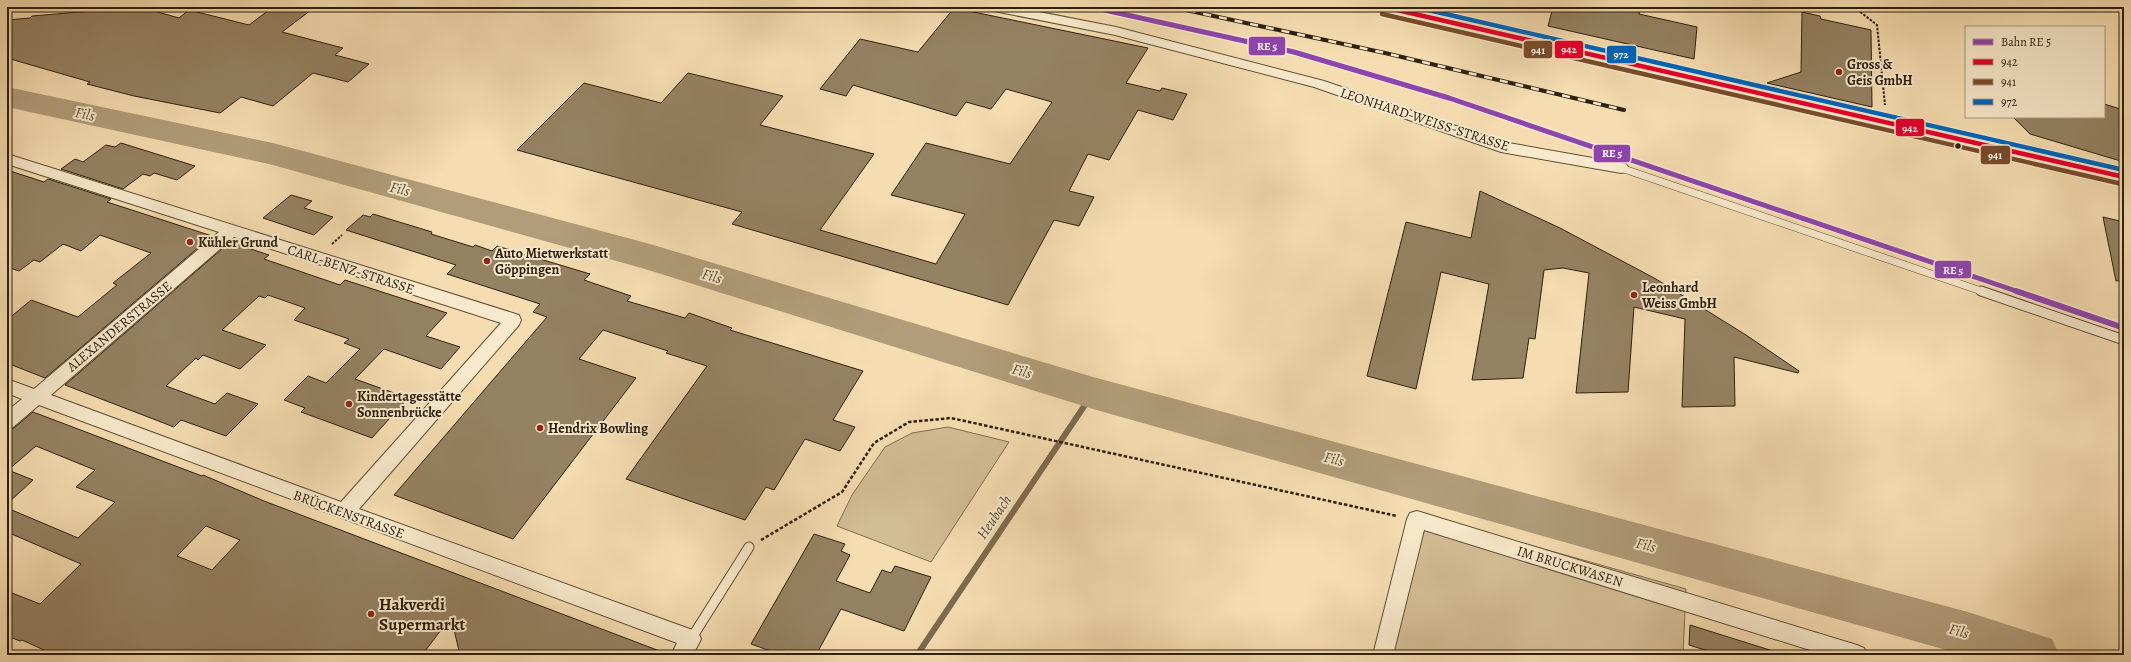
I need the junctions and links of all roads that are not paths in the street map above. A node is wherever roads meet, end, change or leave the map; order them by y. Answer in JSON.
{"nodes":[{"id":1,"x":994,"y":7,"type":"edge"},
{"id":2,"x":1384,"y":7,"type":"edge"},
{"id":3,"x":13,"y":161,"type":"edge"},
{"id":4,"x":1621,"y":168,"type":"joint"},
{"id":5,"x":2124,"y":177,"type":"edge"},
{"id":6,"x":232,"y":231,"type":"junction"},
{"id":7,"x":2124,"y":340,"type":"edge"},
{"id":8,"x":7,"y":386,"type":"edge"},
{"id":9,"x":37,"y":397,"type":"junction"},
{"id":10,"x":7,"y":422,"type":"edge"},
{"id":11,"x":344,"y":512,"type":"junction"},
{"id":12,"x":749,"y":547,"type":"road end"},
{"id":13,"x":686,"y":647,"type":"edge"},
{"id":14,"x":1847,"y":653,"type":"edge"},
{"id":15,"x":1383,"y":655,"type":"edge"}],
"edges":[{"from":1,"to":4,"type":"street","name":"LEONHARD-WEISS-STRASSE"},
{"from":2,"to":5,"type":"main road"},
{"from":3,"to":6,"type":"street","name":"CARL-BENZ-STRASSE"},
{"from":4,"to":7,"type":"lane","name":"LEONHARD-WEISS-STRASSE"},
{"from":6,"to":9,"type":"street","name":"ALEXANDERSTRASSE"},
{"from":6,"to":11,"type":"street","name":"CARL-BENZ-STRASSE"},
{"from":8,"to":9,"type":"street","name":"BRÜCKENSTRASSE"},
{"from":9,"to":10,"type":"street","name":"ALEXANDERSTRASSE"},
{"from":9,"to":11,"type":"street","name":"BRÜCKENSTRASSE"},
{"from":11,"to":13,"type":"street","name":"BRÜCKENSTRASSE"},
{"from":12,"to":13,"type":"lane"},
{"from":14,"to":15,"type":"street","name":"IM BRUCKWASEN"}]}
